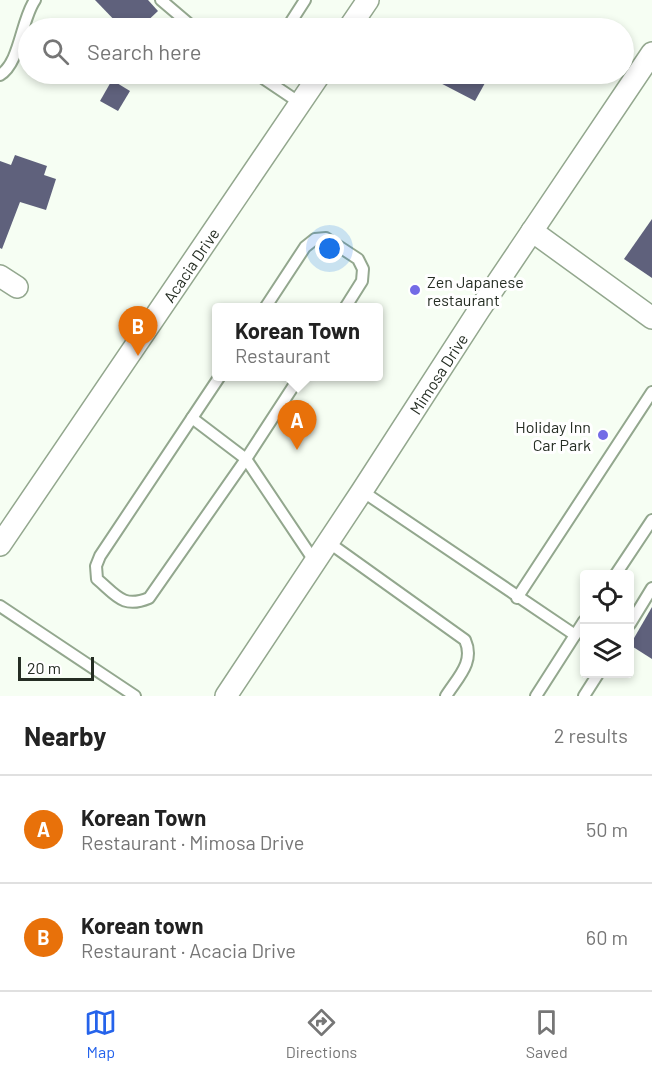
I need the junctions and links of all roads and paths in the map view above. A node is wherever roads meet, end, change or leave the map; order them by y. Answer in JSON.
{"nodes":[{"id":1,"x":35,"y":0,"type":"edge"},
{"id":2,"x":161,"y":0,"type":"edge"},
{"id":3,"x":305,"y":0,"type":"edge"},
{"id":4,"x":368,"y":0,"type":"edge"},
{"id":5,"x":26,"y":18,"type":"edge"},
{"id":6,"x":182,"y":18,"type":"edge"},
{"id":7,"x":293,"y":18,"type":"edge"},
{"id":8,"x":356,"y":18,"type":"edge"},
{"id":9,"x":18,"y":43,"type":"edge"},
{"id":10,"x":652,"y":53,"type":"edge"},
{"id":11,"x":0,"y":75,"type":"edge"},
{"id":12,"x":634,"y":80,"type":"edge"},
{"id":13,"x":272,"y":84,"type":"edge"},
{"id":14,"x":313,"y":84,"type":"edge"},
{"id":15,"x":631,"y":84,"type":"edge"},
{"id":16,"x":300,"y":103,"type":"junction"},
{"id":17,"x":532,"y":231,"type":"junction"},
{"id":18,"x":268,"y":303,"type":"edge"},
{"id":19,"x":348,"y":303,"type":"edge"},
{"id":20,"x":652,"y":318,"type":"edge"},
{"id":21,"x":217,"y":381,"type":"edge"},
{"id":22,"x":297,"y":381,"type":"edge"},
{"id":23,"x":652,"y":392,"type":"edge"},
{"id":24,"x":647,"y":409,"type":"edge"},
{"id":25,"x":192,"y":418,"type":"junction"},
{"id":26,"x":246,"y":459,"type":"junction"},
{"id":27,"x":362,"y":491,"type":"junction"},
{"id":28,"x":652,"y":520,"type":"edge"},
{"id":29,"x":328,"y":542,"type":"junction"},
{"id":30,"x":0,"y":545,"type":"edge"},
{"id":31,"x":315,"y":562,"type":"junction"},
{"id":32,"x":619,"y":570,"type":"edge"},
{"id":33,"x":652,"y":588,"type":"edge"},
{"id":34,"x":517,"y":597,"type":"junction"},
{"id":35,"x":0,"y":606,"type":"edge"},
{"id":36,"x":634,"y":617,"type":"edge"},
{"id":37,"x":583,"y":624,"type":"edge"},
{"id":38,"x":575,"y":635,"type":"junction"},
{"id":39,"x":595,"y":678,"type":"edge"},
{"id":40,"x":135,"y":696,"type":"edge"},
{"id":41,"x":226,"y":696,"type":"edge"},
{"id":42,"x":446,"y":696,"type":"edge"},
{"id":43,"x":536,"y":696,"type":"edge"},
{"id":44,"x":584,"y":696,"type":"edge"}],
"edges":[{"from":1,"to":5,"type":"lane"},
{"from":2,"to":6,"type":"lane"},
{"from":3,"to":7,"type":"lane"},
{"from":4,"to":8,"type":"street"},
{"from":9,"to":11,"type":"lane"},
{"from":10,"to":12,"type":"street","name":"Mimosa Drive"},
{"from":13,"to":16,"type":"lane"},
{"from":14,"to":16,"type":"street","name":"Acacia Drive"},
{"from":15,"to":17,"type":"street","name":"Mimosa Drive"},
{"from":16,"to":30,"type":"street","name":"Acacia Drive"},
{"from":17,"to":20,"type":"street"},
{"from":17,"to":27,"type":"street","name":"Mimosa Drive"},
{"from":18,"to":19,"type":"lane"},
{"from":21,"to":25,"type":"lane"},
{"from":22,"to":26,"type":"lane"},
{"from":23,"to":24,"type":"lane"},
{"from":24,"to":34,"type":"lane"},
{"from":25,"to":26,"type":"lane"},
{"from":25,"to":26,"type":"lane"},
{"from":26,"to":31,"type":"lane"},
{"from":27,"to":29,"type":"street","name":"Mimosa Drive"},
{"from":27,"to":34,"type":"lane"},
{"from":28,"to":32,"type":"lane"},
{"from":29,"to":31,"type":"street","name":"Mimosa Drive"},
{"from":29,"to":42,"type":"lane"},
{"from":31,"to":41,"type":"street","name":"Mimosa Drive"},
{"from":33,"to":36,"type":"lane"},
{"from":34,"to":38,"type":"lane"},
{"from":35,"to":40,"type":"lane"},
{"from":37,"to":38,"type":"lane"},
{"from":38,"to":43,"type":"lane"},
{"from":39,"to":44,"type":"lane"}]}
